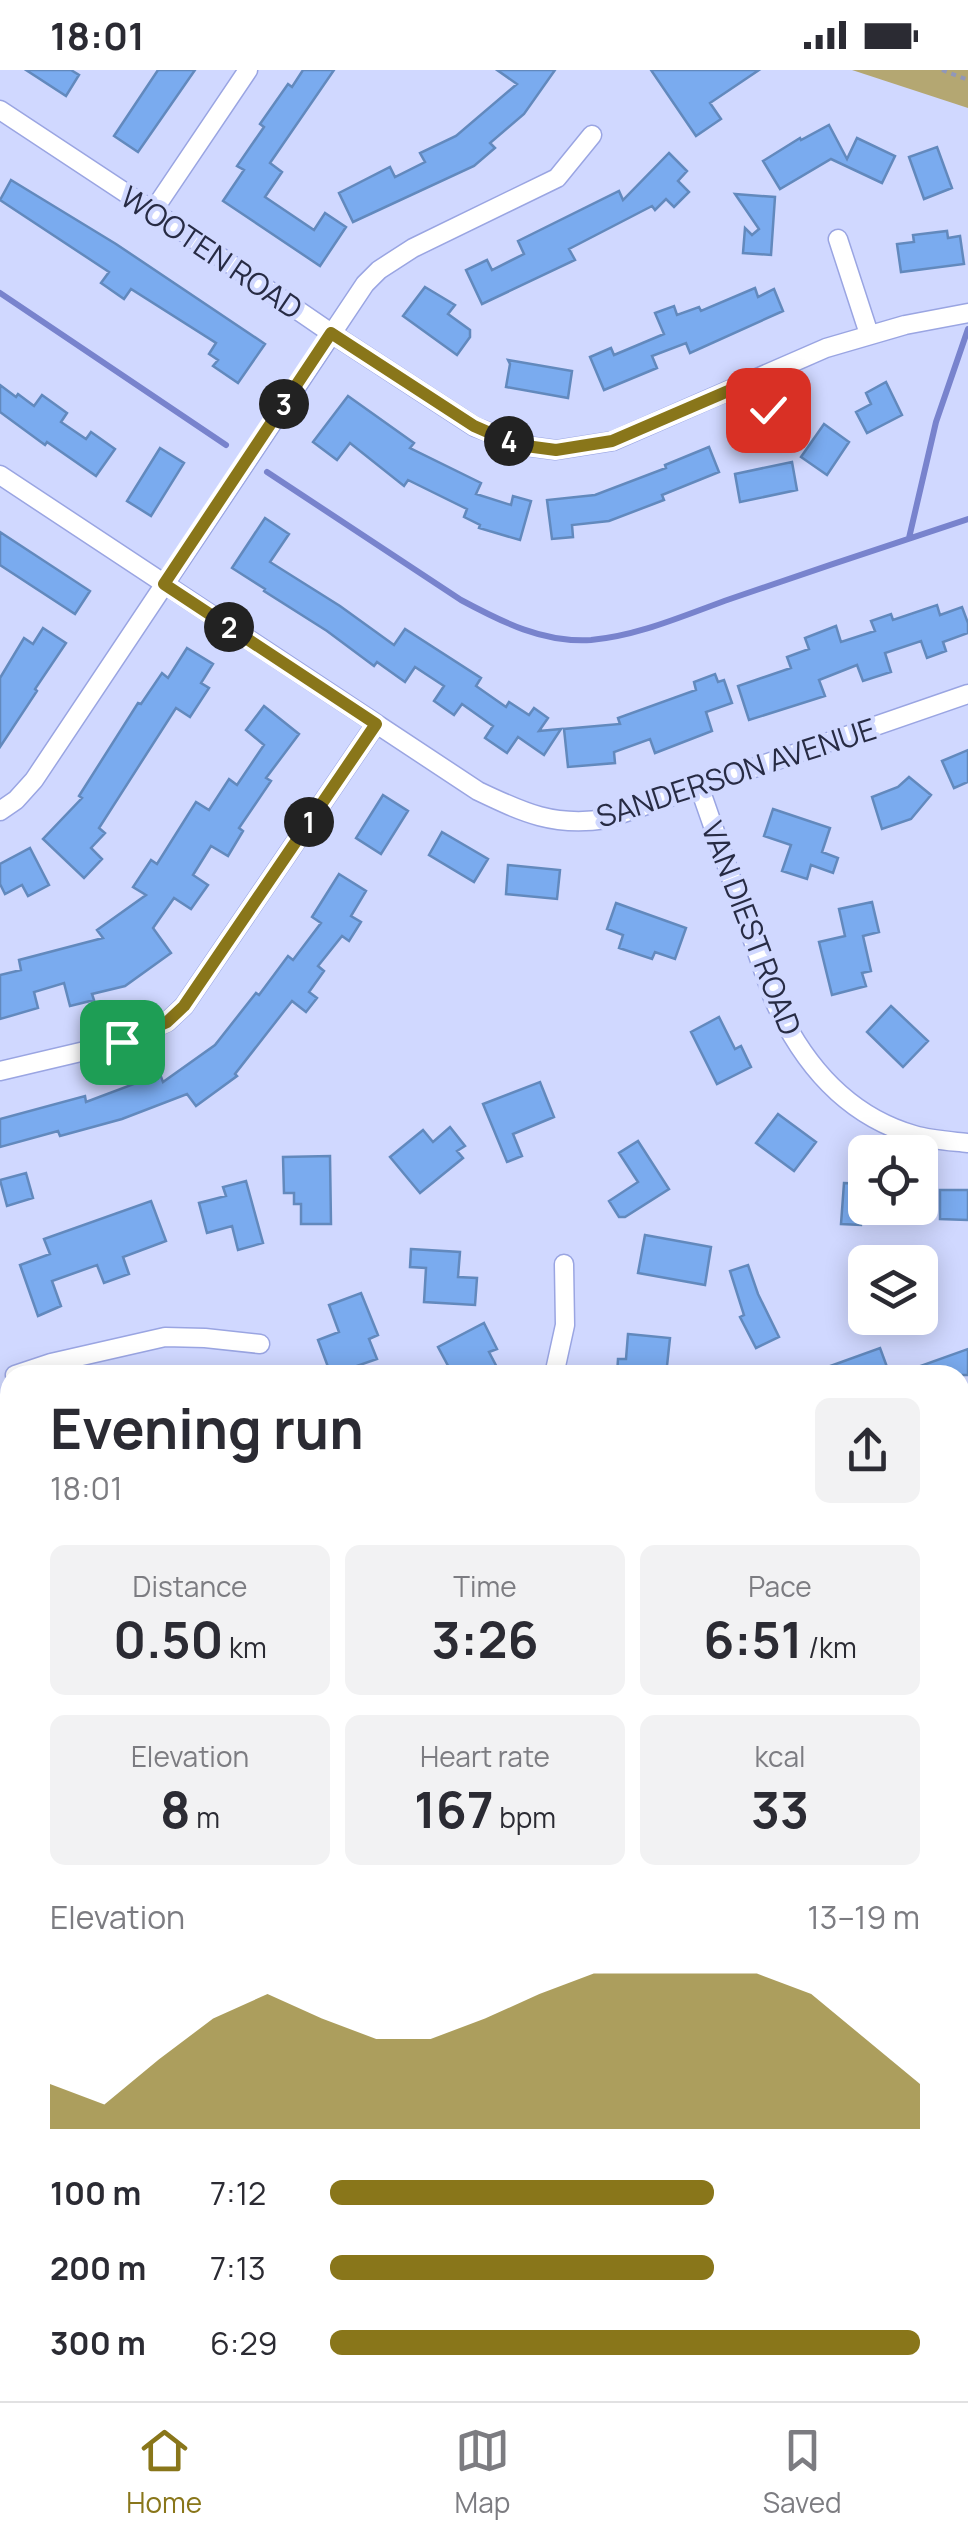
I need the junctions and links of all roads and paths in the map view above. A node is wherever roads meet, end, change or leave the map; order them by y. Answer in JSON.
{"nodes":[{"id":1,"x":248,"y":70,"type":"edge"},
{"id":2,"x":942,"y":70,"type":"edge"},
{"id":3,"x":968,"y":80,"type":"edge"},
{"id":4,"x":0,"y":110,"type":"edge"},
{"id":5,"x":592,"y":135,"type":"dead end"},
{"id":6,"x":153,"y":211,"type":"junction"},
{"id":7,"x":838,"y":239,"type":"dead end"},
{"id":8,"x":968,"y":313,"type":"edge"},
{"id":9,"x":331,"y":333,"type":"junction"},
{"id":10,"x":870,"y":334,"type":"junction"},
{"id":11,"x":756,"y":379,"type":"junction"},
{"id":12,"x":768,"y":410,"type":"dead end"},
{"id":13,"x":0,"y":475,"type":"edge"},
{"id":14,"x":164,"y":584,"type":"junction"},
{"id":15,"x":968,"y":694,"type":"edge"},
{"id":16,"x":376,"y":724,"type":"junction"},
{"id":17,"x":699,"y":786,"type":"junction"},
{"id":18,"x":0,"y":812,"type":"edge"},
{"id":19,"x":0,"y":1072,"type":"edge"},
{"id":20,"x":968,"y":1143,"type":"edge"},
{"id":21,"x":564,"y":1264,"type":"dead end"},
{"id":22,"x":260,"y":1344,"type":"dead end"},
{"id":23,"x":45,"y":1365,"type":"edge"},
{"id":24,"x":556,"y":1365,"type":"edge"}],
"edges":[{"from":1,"to":6,"type":"street"},
{"from":2,"to":3,"type":"path"},
{"from":4,"to":6,"type":"street","name":"WOOTEN ROAD"},
{"from":5,"to":9,"type":"street"},
{"from":6,"to":9,"type":"street","name":"WOOTEN ROAD"},
{"from":7,"to":10,"type":"street"},
{"from":8,"to":10,"type":"street","name":"WOOTEN ROAD"},
{"from":9,"to":11,"type":"street","name":"WOOTEN ROAD"},
{"from":9,"to":14,"type":"street"},
{"from":10,"to":11,"type":"street","name":"WOOTEN ROAD"},
{"from":11,"to":12,"type":"street"},
{"from":13,"to":14,"type":"street","name":"SANDERSON AVENUE"},
{"from":14,"to":16,"type":"street","name":"SANDERSON AVENUE"},
{"from":14,"to":18,"type":"street"},
{"from":15,"to":17,"type":"street","name":"SANDERSON AVENUE"},
{"from":16,"to":17,"type":"street","name":"SANDERSON AVENUE"},
{"from":16,"to":19,"type":"street"},
{"from":17,"to":20,"type":"street","name":"VAN DIEST ROAD"},
{"from":21,"to":24,"type":"street"},
{"from":22,"to":23,"type":"street"}]}
